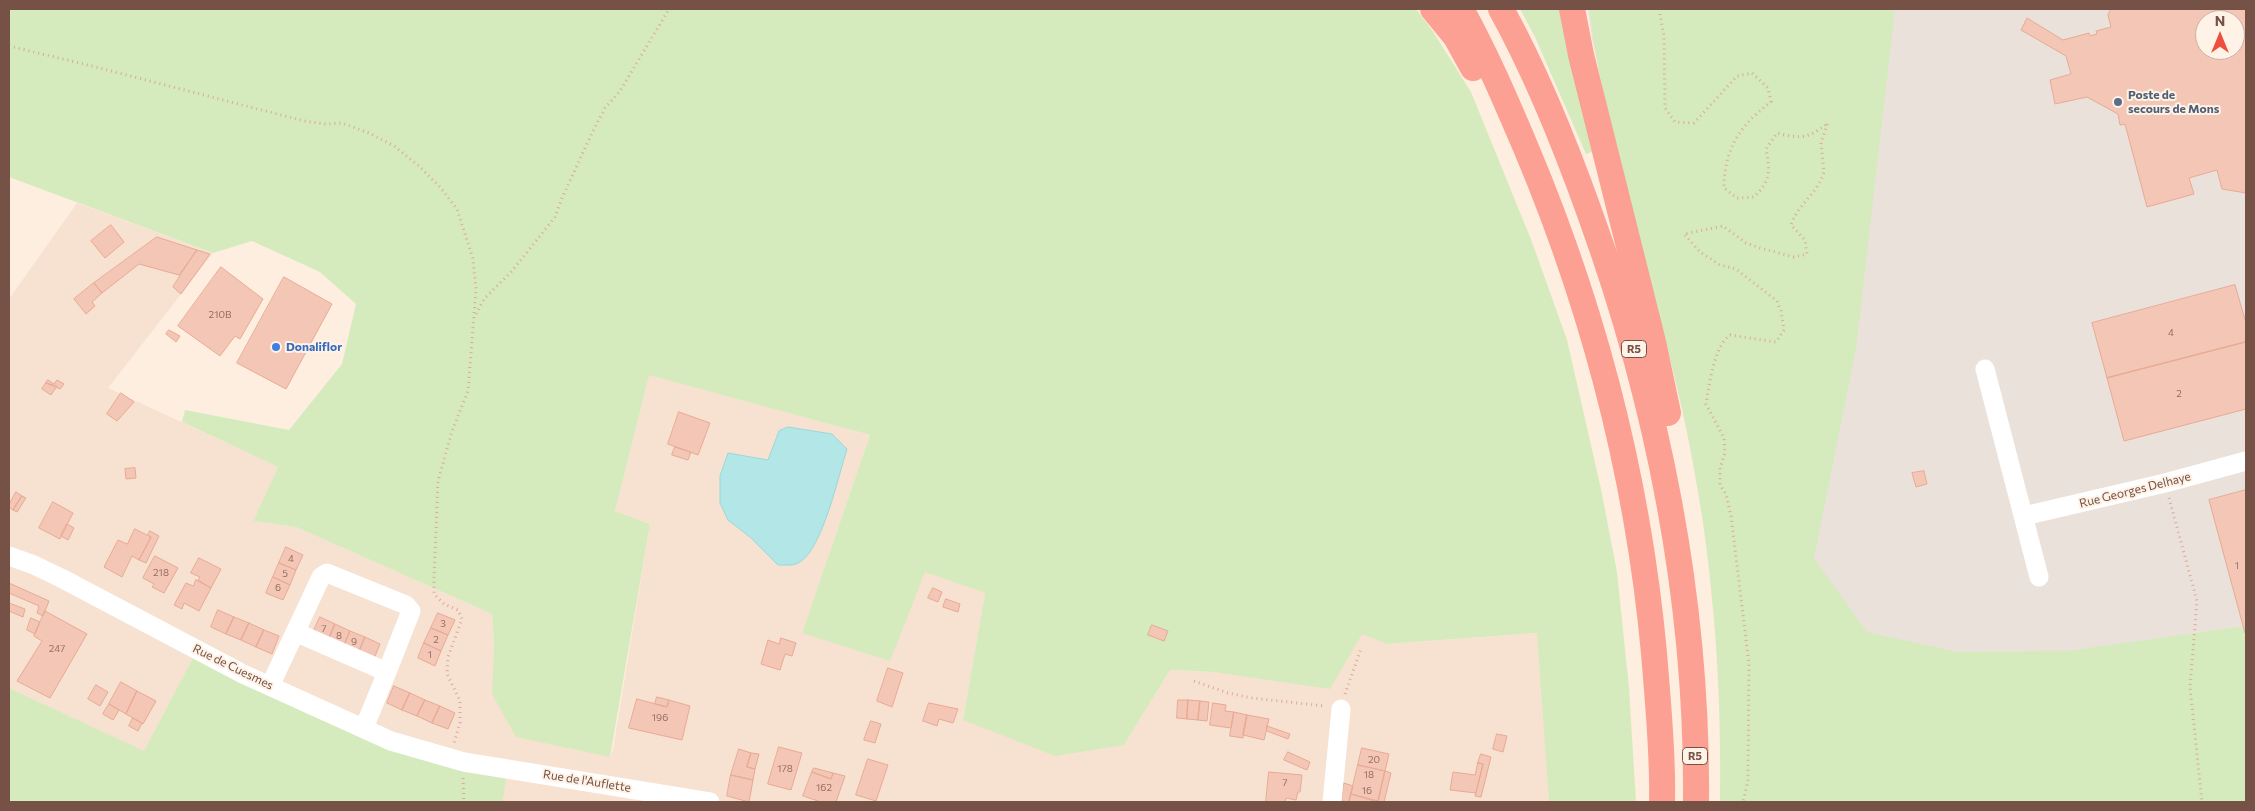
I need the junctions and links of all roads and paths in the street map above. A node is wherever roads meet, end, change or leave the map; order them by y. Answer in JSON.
{"nodes":[{"id":1,"x":669,"y":9,"type":"edge"},
{"id":2,"x":1433,"y":9,"type":"edge"},
{"id":3,"x":1461,"y":9,"type":"edge"},
{"id":4,"x":1501,"y":9,"type":"edge"},
{"id":5,"x":1572,"y":9,"type":"edge"},
{"id":6,"x":1581,"y":9,"type":"edge"},
{"id":7,"x":1659,"y":9,"type":"edge"},
{"id":8,"x":9,"y":46,"type":"edge"},
{"id":9,"x":1511,"y":112,"type":"junction"},
{"id":10,"x":1596,"y":118,"type":"junction"},
{"id":11,"x":474,"y":317,"type":"junction"},
{"id":12,"x":1985,"y":369,"type":"dead end"},
{"id":13,"x":2246,"y":461,"type":"edge"},
{"id":14,"x":2165,"y":483,"type":"junction"},
{"id":15,"x":2024,"y":516,"type":"junction"},
{"id":16,"x":9,"y":556,"type":"edge"},
{"id":17,"x":2039,"y":577,"type":"dead end"},
{"id":18,"x":295,"y":632,"type":"junction"},
{"id":19,"x":1361,"y":649,"type":"dead end"},
{"id":20,"x":387,"y":672,"type":"junction"},
{"id":21,"x":1194,"y":681,"type":"dead end"},
{"id":22,"x":270,"y":686,"type":"junction"},
{"id":23,"x":1341,"y":709,"type":"junction"},
{"id":24,"x":1693,"y":710,"type":"junction"},
{"id":25,"x":364,"y":728,"type":"junction"},
{"id":26,"x":456,"y":760,"type":"junction"},
{"id":27,"x":464,"y":802,"type":"edge"},
{"id":28,"x":710,"y":802,"type":"edge"},
{"id":29,"x":1332,"y":802,"type":"edge"},
{"id":30,"x":1662,"y":802,"type":"edge"},
{"id":31,"x":1696,"y":802,"type":"edge"},
{"id":32,"x":1743,"y":802,"type":"edge"},
{"id":33,"x":2202,"y":802,"type":"edge"}],
"edges":[{"from":1,"to":11,"type":"path"},
{"from":2,"to":9,"type":"highway"},
{"from":3,"to":9,"type":"highway"},
{"from":4,"to":24,"type":"highway","number":"R5"},
{"from":5,"to":10,"type":"highway"},
{"from":6,"to":10,"type":"highway"},
{"from":7,"to":32,"type":"path"},
{"from":8,"to":11,"type":"path"},
{"from":9,"to":30,"type":"highway"},
{"from":10,"to":24,"type":"highway"},
{"from":11,"to":26,"type":"path"},
{"from":12,"to":15,"type":"street"},
{"from":13,"to":14,"type":"street","name":"Rue Georges Delhaye"},
{"from":14,"to":15,"type":"street","name":"Rue Georges Delhaye"},
{"from":14,"to":33,"type":"path"},
{"from":15,"to":17,"type":"street"},
{"from":16,"to":22,"type":"street","name":"Rue de Cuesmes"},
{"from":18,"to":20,"type":"street"},
{"from":18,"to":20,"type":"street"},
{"from":18,"to":22,"type":"street"},
{"from":19,"to":23,"type":"path"},
{"from":20,"to":25,"type":"street"},
{"from":21,"to":23,"type":"path"},
{"from":22,"to":25,"type":"street","name":"Rue de Cuesmes"},
{"from":23,"to":29,"type":"street"},
{"from":24,"to":31,"type":"highway","number":"R5"},
{"from":25,"to":26,"type":"street","name":"Rue de Cuesmes"},
{"from":26,"to":27,"type":"path"},
{"from":26,"to":28,"type":"street","name":"Rue de l'Auflette"}]}
